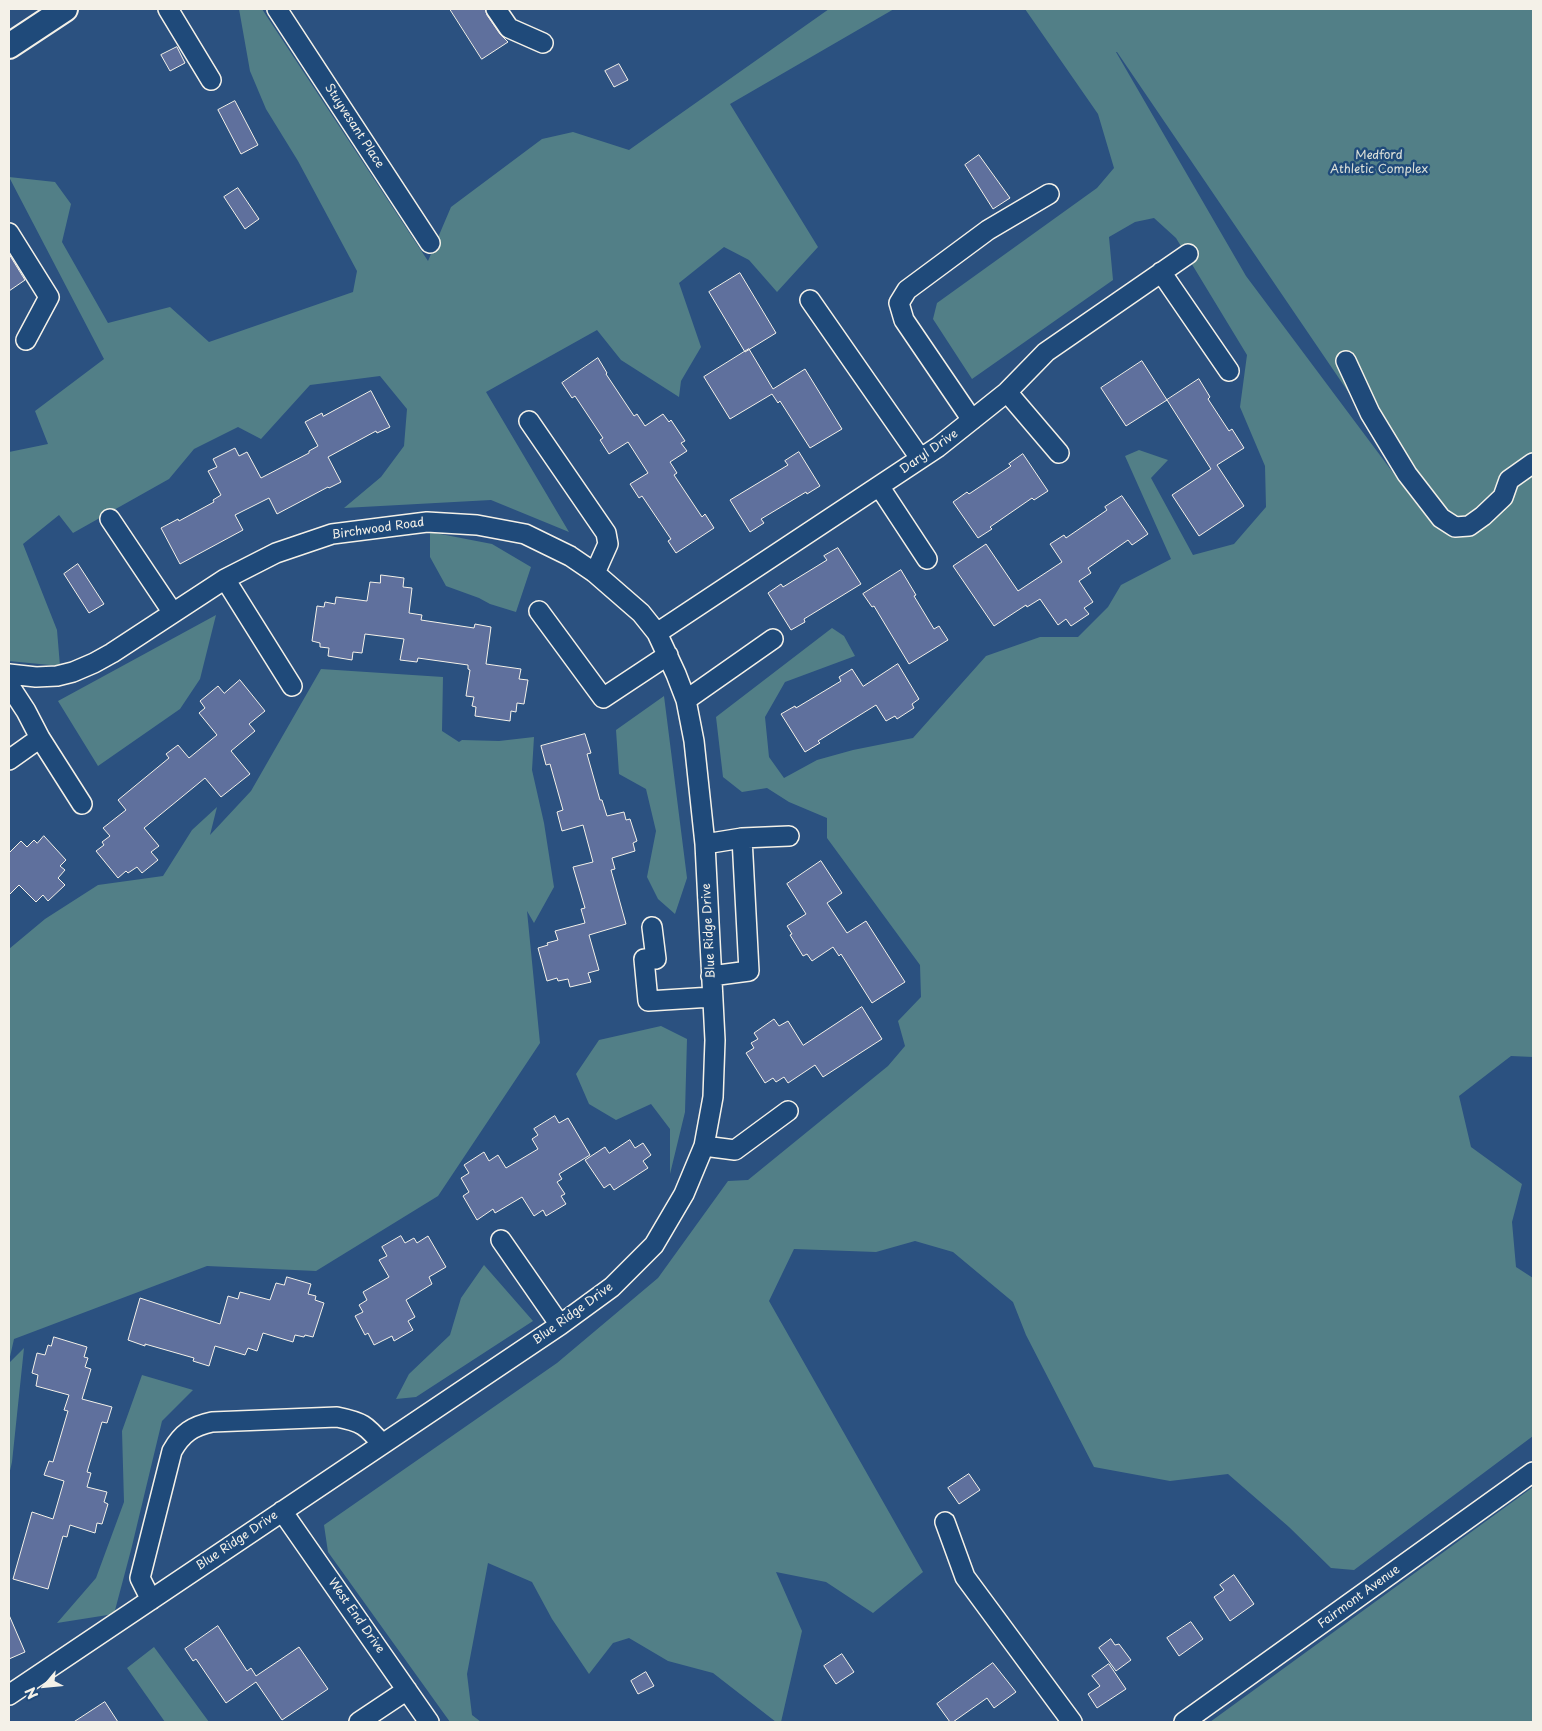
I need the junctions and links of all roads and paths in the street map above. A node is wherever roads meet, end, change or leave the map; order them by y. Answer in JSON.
{"nodes":[{"id":1,"x":65,"y":9,"type":"edge"},
{"id":2,"x":168,"y":9,"type":"edge"},
{"id":3,"x":277,"y":9,"type":"edge"},
{"id":4,"x":496,"y":9,"type":"edge"},
{"id":5,"x":544,"y":43,"type":"dead end"},
{"id":6,"x":9,"y":46,"type":"edge"},
{"id":7,"x":211,"y":80,"type":"dead end"},
{"id":8,"x":1049,"y":194,"type":"dead end"},
{"id":9,"x":9,"y":233,"type":"edge"},
{"id":10,"x":430,"y":243,"type":"dead end"},
{"id":11,"x":1188,"y":254,"type":"dead end"},
{"id":12,"x":1161,"y":272,"type":"junction"},
{"id":13,"x":810,"y":300,"type":"dead end"},
{"id":14,"x":26,"y":340,"type":"dead end"},
{"id":15,"x":1346,"y":362,"type":"dead end"},
{"id":16,"x":1229,"y":371,"type":"dead end"},
{"id":17,"x":1007,"y":392,"type":"junction"},
{"id":18,"x":972,"y":420,"type":"junction"},
{"id":19,"x":529,"y":421,"type":"dead end"},
{"id":20,"x":1059,"y":453,"type":"dead end"},
{"id":21,"x":920,"y":458,"type":"junction"},
{"id":22,"x":1533,"y":463,"type":"edge"},
{"id":23,"x":879,"y":486,"type":"junction"},
{"id":24,"x":110,"y":520,"type":"dead end"},
{"id":25,"x":927,"y":559,"type":"dead end"},
{"id":26,"x":595,"y":573,"type":"junction"},
{"id":27,"x":225,"y":579,"type":"junction"},
{"id":28,"x":539,"y":610,"type":"dead end"},
{"id":29,"x":173,"y":613,"type":"junction"},
{"id":30,"x":657,"y":633,"type":"junction"},
{"id":31,"x":773,"y":640,"type":"dead end"},
{"id":32,"x":668,"y":655,"type":"junction"},
{"id":33,"x":9,"y":674,"type":"edge"},
{"id":34,"x":9,"y":685,"type":"edge"},
{"id":35,"x":292,"y":686,"type":"dead end"},
{"id":36,"x":686,"y":700,"type":"junction"},
{"id":37,"x":40,"y":738,"type":"junction"},
{"id":38,"x":9,"y":760,"type":"edge"},
{"id":39,"x":82,"y":804,"type":"dead end"},
{"id":40,"x":789,"y":836,"type":"dead end"},
{"id":41,"x":742,"y":838,"type":"junction"},
{"id":42,"x":705,"y":844,"type":"junction"},
{"id":43,"x":652,"y":927,"type":"dead end"},
{"id":44,"x":711,"y":976,"type":"junction"},
{"id":45,"x":712,"y":997,"type":"junction"},
{"id":46,"x":788,"y":1111,"type":"dead end"},
{"id":47,"x":704,"y":1146,"type":"junction"},
{"id":48,"x":501,"y":1240,"type":"dead end"},
{"id":49,"x":560,"y":1325,"type":"junction"},
{"id":50,"x":382,"y":1444,"type":"junction"},
{"id":51,"x":1533,"y":1472,"type":"edge"},
{"id":52,"x":282,"y":1511,"type":"junction"},
{"id":53,"x":945,"y":1522,"type":"dead end"},
{"id":54,"x":151,"y":1600,"type":"junction"},
{"id":55,"x":407,"y":1690,"type":"junction"},
{"id":56,"x":9,"y":1695,"type":"edge"},
{"id":57,"x":359,"y":1722,"type":"edge"},
{"id":58,"x":429,"y":1722,"type":"edge"},
{"id":59,"x":1072,"y":1722,"type":"edge"},
{"id":60,"x":1184,"y":1722,"type":"edge"}],
"edges":[{"from":1,"to":6,"type":"main road"},
{"from":2,"to":7,"type":"street"},
{"from":3,"to":10,"type":"street","name":"Stuyvesant Place"},
{"from":4,"to":5,"type":"street"},
{"from":8,"to":18,"type":"street"},
{"from":9,"to":14,"type":"street"},
{"from":11,"to":12,"type":"street","name":"Daryl Drive"},
{"from":12,"to":16,"type":"street"},
{"from":12,"to":17,"type":"street","name":"Daryl Drive"},
{"from":13,"to":21,"type":"street"},
{"from":15,"to":22,"type":"street"},
{"from":17,"to":18,"type":"street","name":"Daryl Drive"},
{"from":17,"to":20,"type":"street"},
{"from":18,"to":21,"type":"street","name":"Daryl Drive"},
{"from":19,"to":26,"type":"street"},
{"from":21,"to":23,"type":"street","name":"Daryl Drive"},
{"from":23,"to":25,"type":"street"},
{"from":23,"to":30,"type":"street","name":"Daryl Drive"},
{"from":24,"to":29,"type":"street"},
{"from":26,"to":27,"type":"street","name":"Birchwood Road"},
{"from":26,"to":30,"type":"street","name":"Birchwood Road"},
{"from":27,"to":29,"type":"street","name":"Birchwood Road"},
{"from":27,"to":35,"type":"street"},
{"from":28,"to":32,"type":"street"},
{"from":29,"to":33,"type":"street","name":"Birchwood Road"},
{"from":30,"to":32,"type":"street","name":"Blue Ridge Drive"},
{"from":31,"to":36,"type":"street"},
{"from":32,"to":36,"type":"street","name":"Blue Ridge Drive"},
{"from":34,"to":37,"type":"street"},
{"from":36,"to":42,"type":"street","name":"Blue Ridge Drive"},
{"from":37,"to":38,"type":"street"},
{"from":37,"to":39,"type":"street"},
{"from":40,"to":41,"type":"street"},
{"from":41,"to":42,"type":"street"},
{"from":41,"to":44,"type":"street"},
{"from":42,"to":44,"type":"street","name":"Blue Ridge Drive"},
{"from":43,"to":45,"type":"street"},
{"from":44,"to":45,"type":"street","name":"Blue Ridge Drive"},
{"from":45,"to":47,"type":"street","name":"Blue Ridge Drive"},
{"from":46,"to":47,"type":"street"},
{"from":47,"to":49,"type":"street","name":"Blue Ridge Drive"},
{"from":48,"to":49,"type":"street"},
{"from":49,"to":50,"type":"street","name":"Blue Ridge Drive"},
{"from":50,"to":52,"type":"street","name":"Blue Ridge Drive"},
{"from":50,"to":54,"type":"street"},
{"from":51,"to":60,"type":"street","name":"Fairmont Avenue"},
{"from":52,"to":54,"type":"street","name":"Blue Ridge Drive"},
{"from":52,"to":55,"type":"street","name":"West End Drive"},
{"from":53,"to":59,"type":"street"},
{"from":54,"to":56,"type":"street","name":"Blue Ridge Drive"},
{"from":55,"to":57,"type":"street"},
{"from":55,"to":58,"type":"street","name":"West End Drive"}]}
